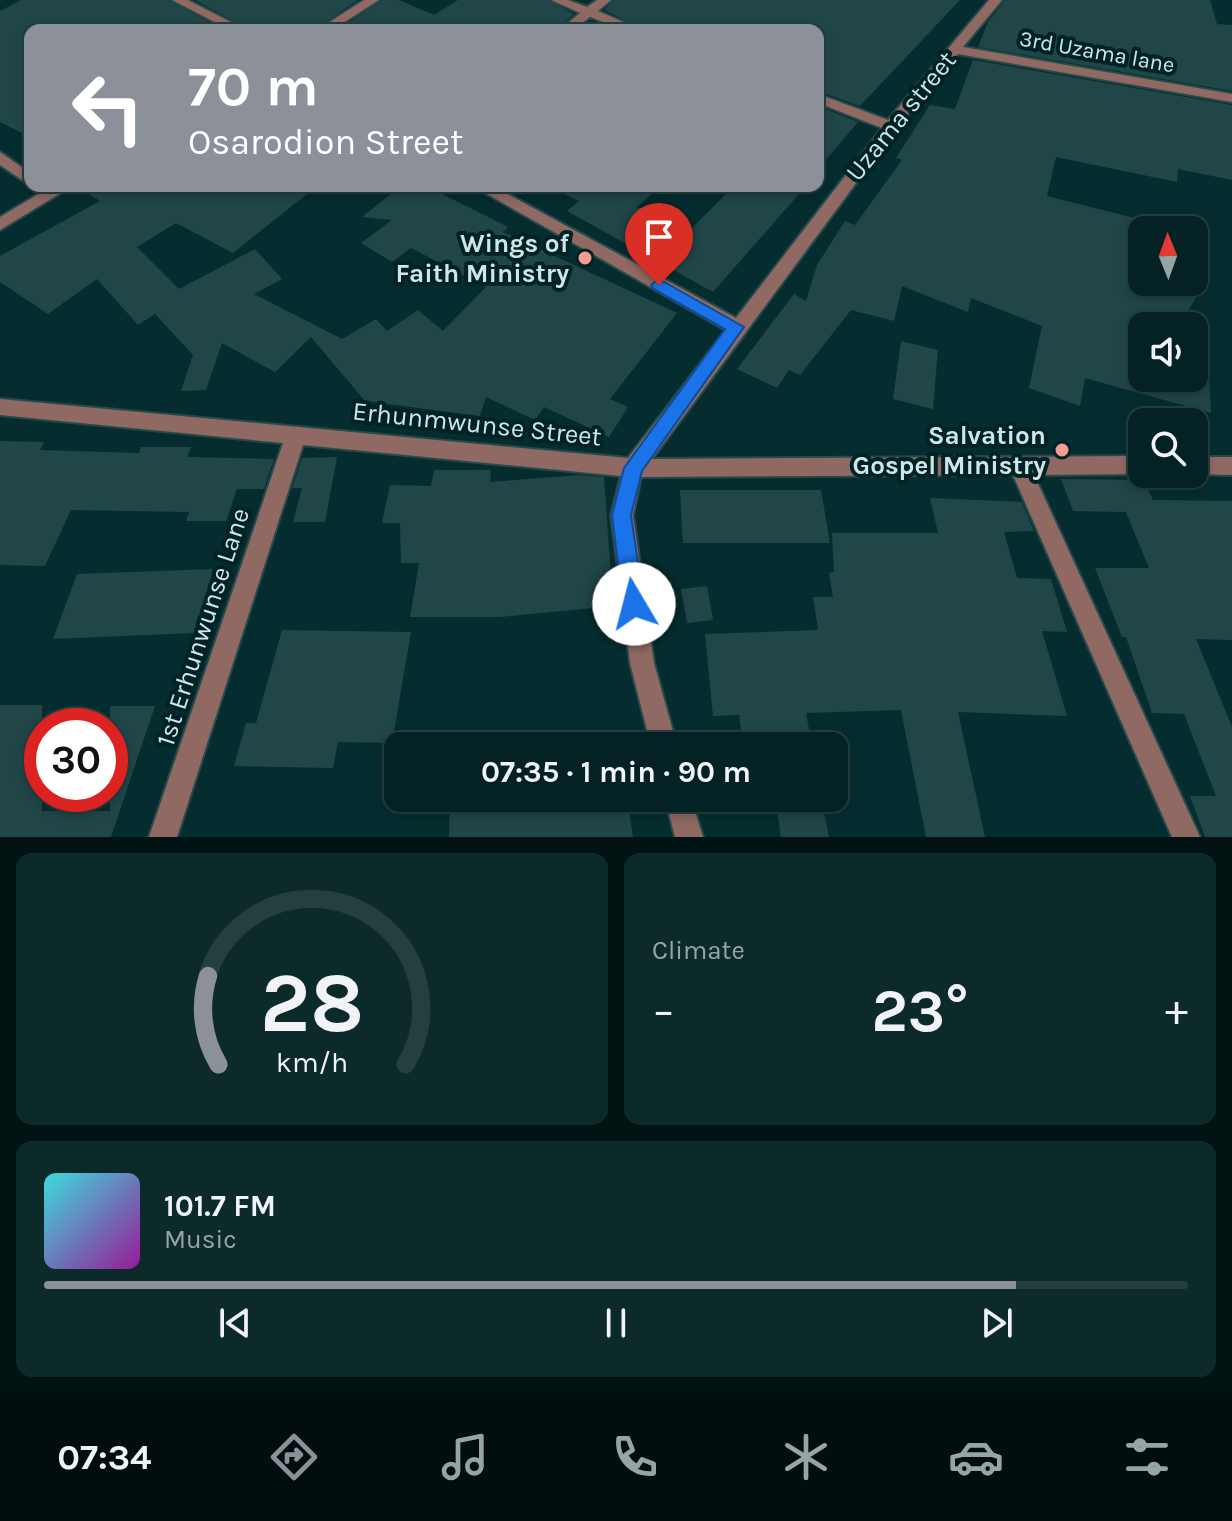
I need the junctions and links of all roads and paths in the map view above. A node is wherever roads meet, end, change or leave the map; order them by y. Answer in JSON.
{"nodes":[{"id":1,"x":178,"y":0,"type":"edge"},
{"id":2,"x":373,"y":0,"type":"edge"},
{"id":3,"x":557,"y":0,"type":"edge"},
{"id":4,"x":605,"y":0,"type":"edge"},
{"id":5,"x":996,"y":0,"type":"edge"},
{"id":6,"x":590,"y":13,"type":"junction"},
{"id":7,"x":228,"y":24,"type":"edge"},
{"id":8,"x":333,"y":24,"type":"edge"},
{"id":9,"x":574,"y":24,"type":"edge"},
{"id":10,"x":620,"y":24,"type":"edge"},
{"id":11,"x":955,"y":50,"type":"junction"},
{"id":12,"x":1232,"y":98,"type":"edge"},
{"id":13,"x":824,"y":100,"type":"edge"},
{"id":14,"x":891,"y":126,"type":"junction"},
{"id":15,"x":0,"y":157,"type":"edge"},
{"id":16,"x":24,"y":176,"type":"edge"},
{"id":17,"x":41,"y":192,"type":"edge"},
{"id":18,"x":492,"y":192,"type":"edge"},
{"id":19,"x":0,"y":224,"type":"edge"},
{"id":20,"x":736,"y":327,"type":"junction"},
{"id":21,"x":0,"y":407,"type":"edge"},
{"id":22,"x":296,"y":434,"type":"junction"},
{"id":23,"x":1019,"y":464,"type":"junction"},
{"id":24,"x":1128,"y":465,"type":"edge"},
{"id":25,"x":1208,"y":466,"type":"edge"},
{"id":26,"x":1232,"y":466,"type":"edge"},
{"id":27,"x":633,"y":468,"type":"junction"},
{"id":28,"x":660,"y":732,"type":"edge"},
{"id":29,"x":682,"y":812,"type":"edge"},
{"id":30,"x":163,"y":837,"type":"edge"},
{"id":31,"x":689,"y":837,"type":"edge"},
{"id":32,"x":1186,"y":837,"type":"edge"}],
"edges":[{"from":1,"to":7,"type":"street"},
{"from":2,"to":8,"type":"street"},
{"from":3,"to":6,"type":"street"},
{"from":4,"to":6,"type":"street"},
{"from":5,"to":11,"type":"street","name":"Uzama street"},
{"from":6,"to":9,"type":"street"},
{"from":6,"to":10,"type":"street"},
{"from":11,"to":12,"type":"street","name":"3rd Uzama lane"},
{"from":11,"to":14,"type":"street","name":"Uzama street"},
{"from":13,"to":14,"type":"street"},
{"from":14,"to":20,"type":"street","name":"Uzama street"},
{"from":15,"to":16,"type":"street"},
{"from":17,"to":19,"type":"street"},
{"from":18,"to":20,"type":"street"},
{"from":20,"to":27,"type":"street","name":"Uzama street"},
{"from":21,"to":22,"type":"street","name":"Erhunmwunse Street"},
{"from":22,"to":27,"type":"street","name":"Erhunmwunse Street"},
{"from":22,"to":30,"type":"street","name":"1st Erhunwunse Lane"},
{"from":23,"to":24,"type":"street","name":"Erhunmwunse Street"},
{"from":23,"to":27,"type":"street","name":"Erhunmwunse Street"},
{"from":23,"to":32,"type":"street"},
{"from":25,"to":26,"type":"street"},
{"from":27,"to":28,"type":"street","name":"Uzama street"},
{"from":29,"to":31,"type":"street"}]}
